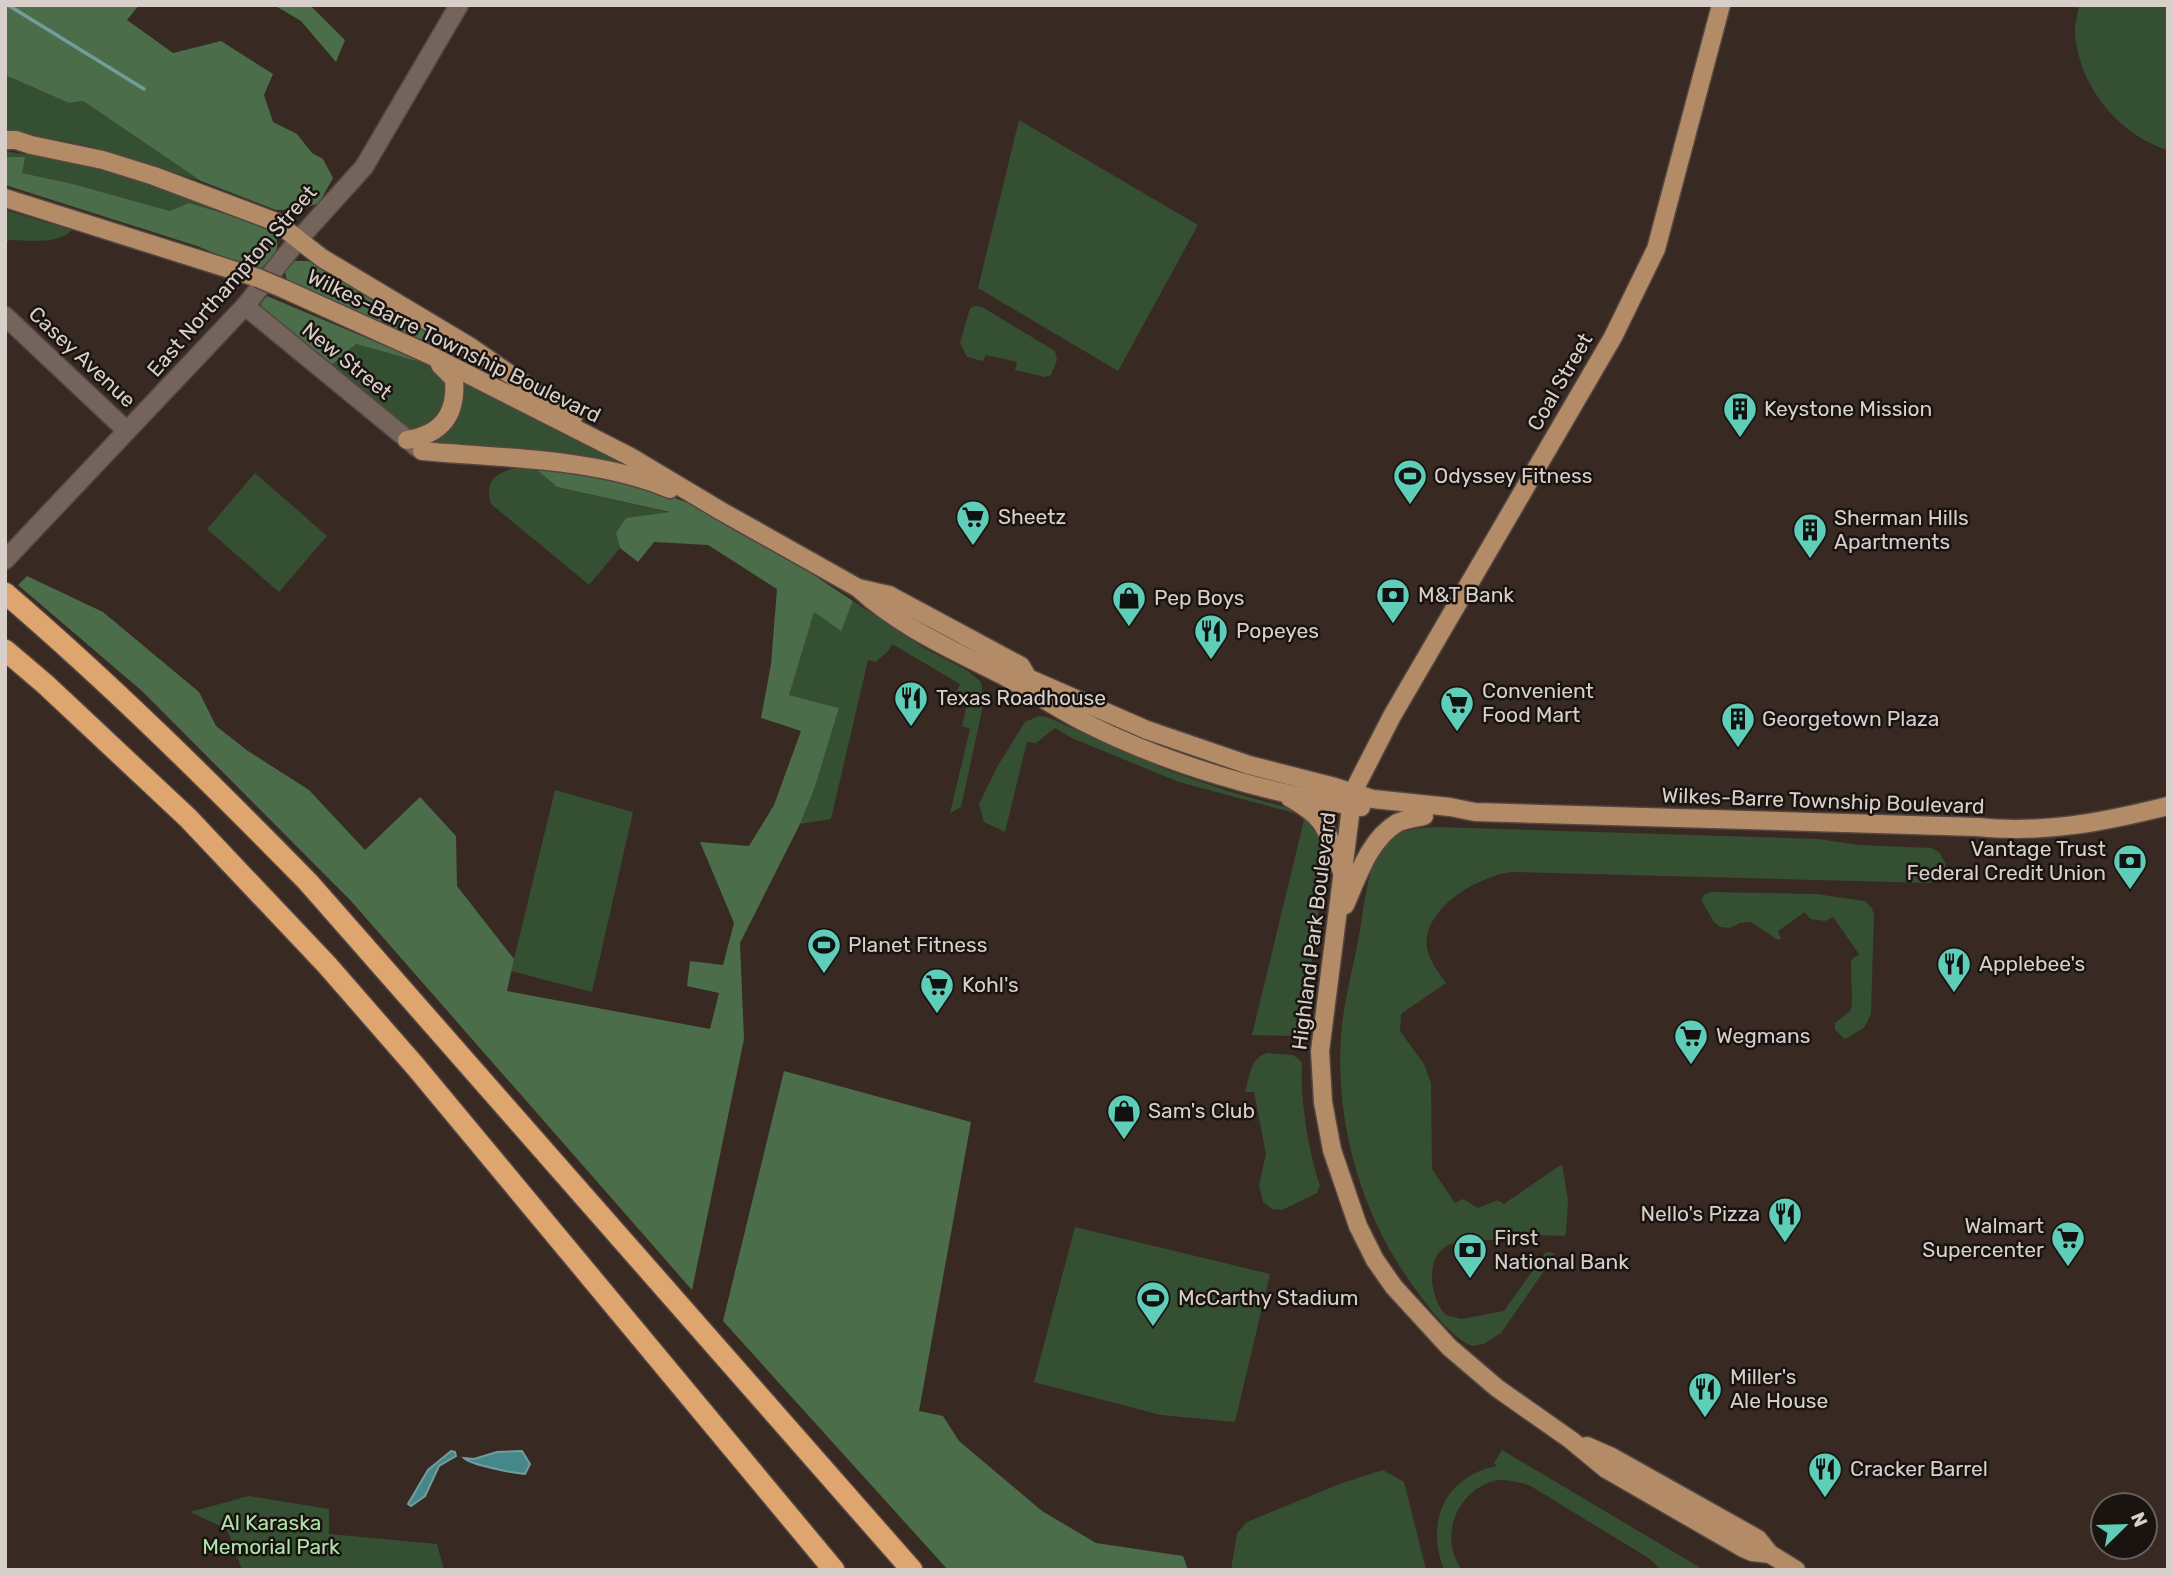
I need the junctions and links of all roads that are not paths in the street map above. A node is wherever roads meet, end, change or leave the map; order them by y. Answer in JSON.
{"nodes":[{"id":1,"x":459,"y":5,"type":"edge"},
{"id":2,"x":1721,"y":5,"type":"edge"},
{"id":3,"x":5,"y":140,"type":"edge"},
{"id":4,"x":30,"y":145,"type":"junction"},
{"id":5,"x":5,"y":146,"type":"edge"},
{"id":6,"x":5,"y":198,"type":"edge"},
{"id":7,"x":299,"y":239,"type":"junction"},
{"id":8,"x":245,"y":306,"type":"junction"},
{"id":9,"x":5,"y":316,"type":"edge"},
{"id":10,"x":430,"y":355,"type":"junction"},
{"id":11,"x":127,"y":431,"type":"junction"},
{"id":12,"x":415,"y":445,"type":"junction"},
{"id":13,"x":629,"y":456,"type":"junction"},
{"id":14,"x":721,"y":511,"type":"junction"},
{"id":15,"x":5,"y":560,"type":"edge"},
{"id":16,"x":859,"y":588,"type":"junction"},
{"id":17,"x":6,"y":594,"type":"edge"},
{"id":18,"x":5,"y":650,"type":"edge"},
{"id":19,"x":1275,"y":790,"type":"junction"},
{"id":20,"x":1353,"y":799,"type":"junction"},
{"id":21,"x":2168,"y":806,"type":"edge"},
{"id":22,"x":1475,"y":812,"type":"junction"},
{"id":23,"x":1424,"y":816,"type":"junction"},
{"id":24,"x":1343,"y":874,"type":"junction"},
{"id":25,"x":1336,"y":924,"type":"junction"},
{"id":26,"x":834,"y":1570,"type":"edge"},
{"id":27,"x":912,"y":1570,"type":"edge"},
{"id":28,"x":1796,"y":1570,"type":"edge"}],
"edges":[{"from":1,"to":7,"type":"main road","name":"East Northampton Street"},
{"from":2,"to":20,"type":"main road","name":"Coal Street"},
{"from":3,"to":4,"type":"main road"},
{"from":4,"to":5,"type":"main road"},
{"from":4,"to":7,"type":"main road"},
{"from":6,"to":10,"type":"main road","name":"Wilkes-Barre Township Boulevard","bridge":true},
{"from":7,"to":8,"type":"main road","name":"East Northampton Street"},
{"from":7,"to":13,"type":"main road"},
{"from":8,"to":11,"type":"main road","name":"East Northampton Street"},
{"from":8,"to":12,"type":"main road","name":"New Street"},
{"from":9,"to":11,"type":"main road","name":"Casey Avenue"},
{"from":10,"to":12,"type":"main road"},
{"from":10,"to":13,"type":"main road","name":"Wilkes-Barre Township Boulevard"},
{"from":11,"to":15,"type":"main road","name":"East Northampton Street"},
{"from":12,"to":14,"type":"main road"},
{"from":13,"to":14,"type":"main road","name":"Wilkes-Barre Township Boulevard"},
{"from":14,"to":16,"type":"main road","name":"Wilkes-Barre Township Boulevard"},
{"from":16,"to":19,"type":"main road","name":"Wilkes-Barre Township Boulevard"},
{"from":16,"to":20,"type":"main road","name":"Wilkes-Barre Township Boulevard"},
{"from":17,"to":27,"type":"highway"},
{"from":18,"to":26,"type":"highway"},
{"from":19,"to":20,"type":"main road","name":"Wilkes-Barre Township Boulevard"},
{"from":19,"to":24,"type":"main road"},
{"from":20,"to":22,"type":"main road","name":"Wilkes-Barre Township Boulevard"},
{"from":20,"to":23,"type":"main road","name":"Wilkes-Barre Township Boulevard"},
{"from":20,"to":24,"type":"main road","name":"Highland Park Boulevard"},
{"from":21,"to":22,"type":"main road","name":"Wilkes-Barre Township Boulevard"},
{"from":22,"to":23,"type":"main road","name":"Wilkes-Barre Township Boulevard"},
{"from":23,"to":25,"type":"main road"},
{"from":24,"to":25,"type":"main road","name":"Highland Park Boulevard"},
{"from":25,"to":28,"type":"main road","name":"Highland Park Boulevard"}]}
